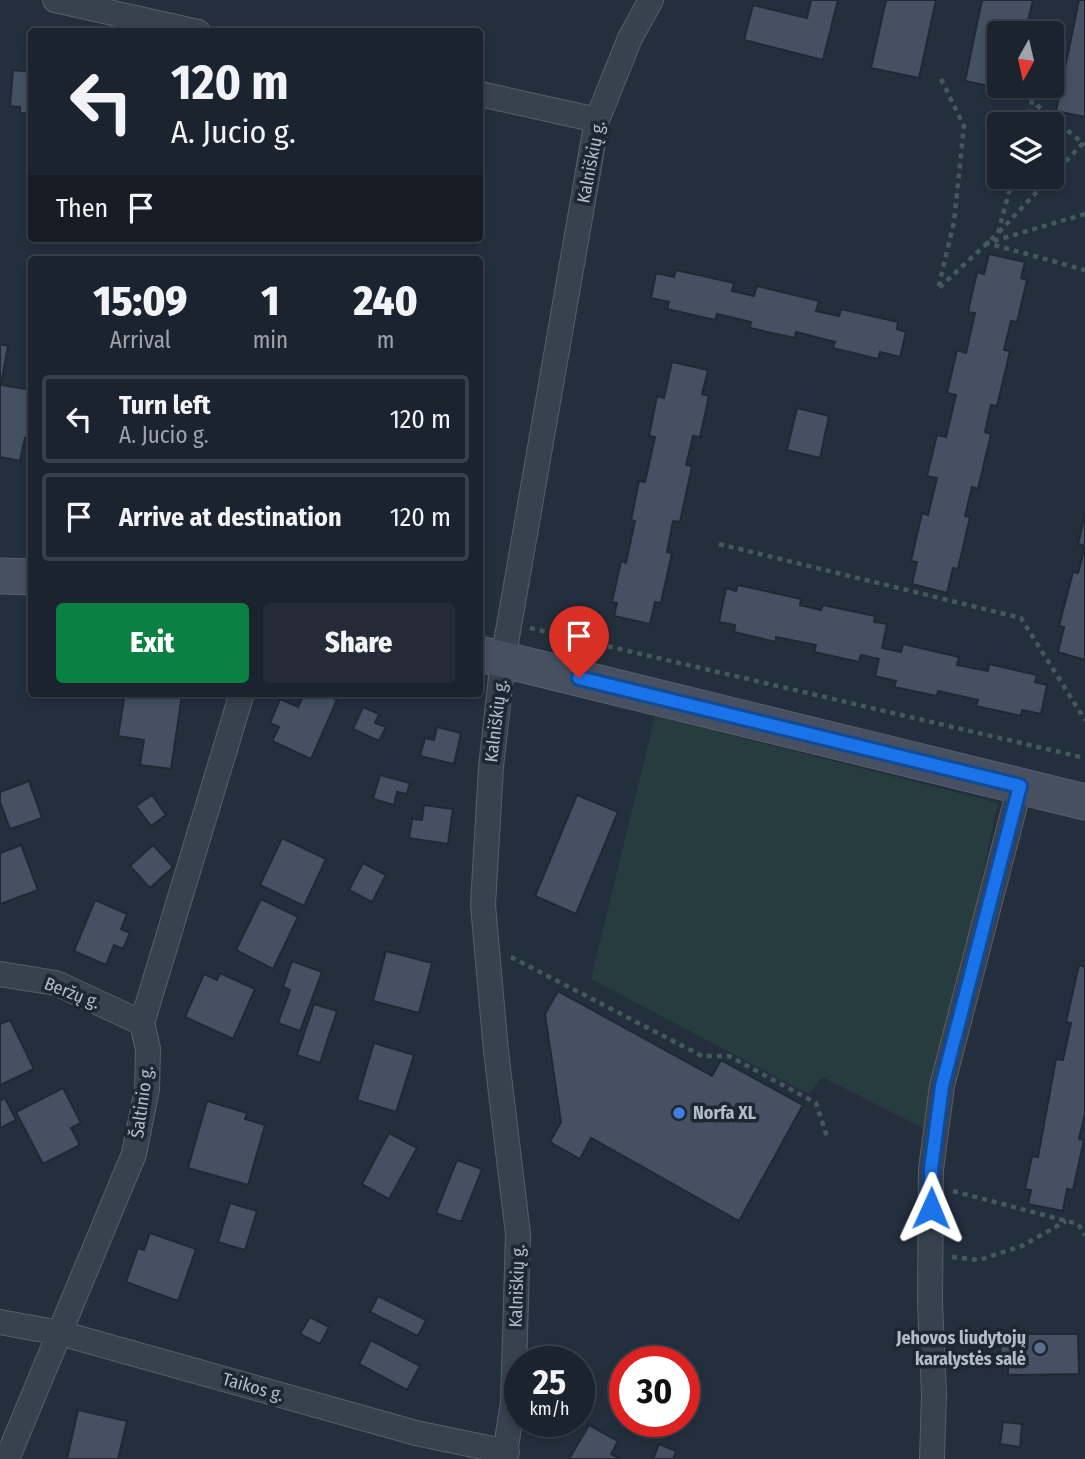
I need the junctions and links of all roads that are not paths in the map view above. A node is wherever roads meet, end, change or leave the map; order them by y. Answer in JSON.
{"nodes":[{"id":1,"x":55,"y":0,"type":"edge"},
{"id":2,"x":651,"y":0,"type":"edge"},
{"id":3,"x":180,"y":28,"type":"edge"},
{"id":4,"x":483,"y":95,"type":"edge"},
{"id":5,"x":597,"y":120,"type":"junction"},
{"id":6,"x":0,"y":576,"type":"edge"},
{"id":7,"x":28,"y":577,"type":"edge"},
{"id":8,"x":491,"y":657,"type":"edge"},
{"id":9,"x":241,"y":697,"type":"edge"},
{"id":10,"x":1020,"y":786,"type":"junction"},
{"id":11,"x":1085,"y":802,"type":"edge"},
{"id":12,"x":0,"y":974,"type":"edge"},
{"id":13,"x":142,"y":1023,"type":"junction"},
{"id":14,"x":0,"y":1322,"type":"edge"},
{"id":15,"x":60,"y":1333,"type":"junction"},
{"id":16,"x":508,"y":1457,"type":"edge"},
{"id":17,"x":7,"y":1459,"type":"edge"},
{"id":18,"x":932,"y":1459,"type":"edge"}],
"edges":[{"from":1,"to":3,"type":"street"},
{"from":2,"to":5,"type":"street","name":"Kalniškių g."},
{"from":4,"to":5,"type":"street"},
{"from":5,"to":8,"type":"street","name":"Kalniškių g."},
{"from":6,"to":7,"type":"street"},
{"from":8,"to":10,"type":"street"},
{"from":8,"to":16,"type":"street","name":"Kalniškių g."},
{"from":9,"to":13,"type":"street","name":"Šaltinio g."},
{"from":10,"to":11,"type":"street"},
{"from":10,"to":18,"type":"street"},
{"from":12,"to":13,"type":"street","name":"Beržų g."},
{"from":13,"to":15,"type":"street","name":"Šaltinio g."},
{"from":14,"to":15,"type":"street","name":"Taikos g."},
{"from":15,"to":16,"type":"street","name":"Taikos g."},
{"from":15,"to":17,"type":"street","name":"Šaltinio g."}]}
